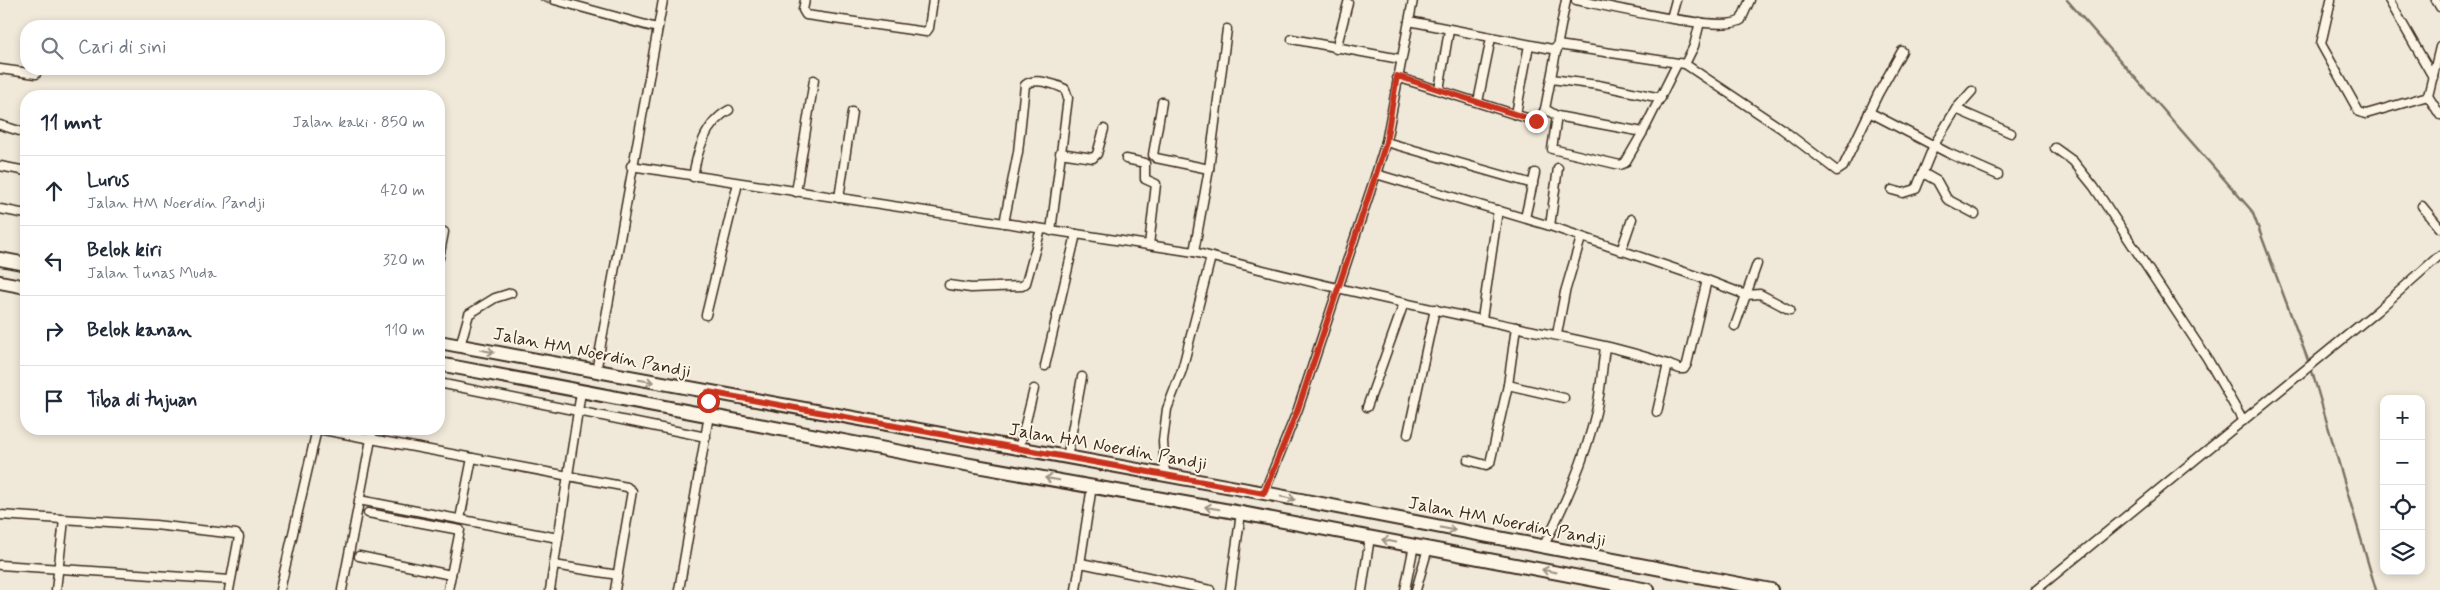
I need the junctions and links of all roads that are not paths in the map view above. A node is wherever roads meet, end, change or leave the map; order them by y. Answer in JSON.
{"nodes":[{"id":1,"x":555,"y":0,"type":"edge"},
{"id":2,"x":663,"y":0,"type":"edge"},
{"id":3,"x":805,"y":0,"type":"edge"},
{"id":4,"x":933,"y":0,"type":"edge"},
{"id":5,"x":1413,"y":0,"type":"edge"},
{"id":6,"x":1566,"y":0,"type":"edge"},
{"id":7,"x":1576,"y":0,"type":"edge"},
{"id":8,"x":1676,"y":0,"type":"edge"},
{"id":9,"x":1750,"y":0,"type":"edge"},
{"id":10,"x":2330,"y":0,"type":"edge"},
{"id":11,"x":2389,"y":0,"type":"edge"},
{"id":12,"x":2436,"y":0,"type":"edge"},
{"id":13,"x":1348,"y":3,"type":"dead end"},
{"id":14,"x":2440,"y":7,"type":"edge"},
{"id":15,"x":1671,"y":18,"type":"junction"},
{"id":16,"x":1409,"y":21,"type":"junction"},
{"id":17,"x":1700,"y":22,"type":"junction"},
{"id":18,"x":657,"y":28,"type":"junction"},
{"id":19,"x":1227,"y":29,"type":"dead end"},
{"id":20,"x":1449,"y":30,"type":"junction"},
{"id":21,"x":1491,"y":38,"type":"junction"},
{"id":22,"x":1292,"y":39,"type":"dead end"},
{"id":23,"x":1529,"y":45,"type":"junction"},
{"id":24,"x":2440,"y":47,"type":"edge"},
{"id":25,"x":1557,"y":48,"type":"junction"},
{"id":26,"x":1336,"y":49,"type":"junction"},
{"id":27,"x":1902,"y":50,"type":"dead end"},
{"id":28,"x":1400,"y":59,"type":"junction"},
{"id":29,"x":1681,"y":64,"type":"junction"},
{"id":30,"x":0,"y":69,"type":"edge"},
{"id":31,"x":20,"y":72,"type":"edge"},
{"id":32,"x":1397,"y":76,"type":"junction"},
{"id":33,"x":2433,"y":77,"type":"junction"},
{"id":34,"x":1551,"y":79,"type":"junction"},
{"id":35,"x":814,"y":80,"type":"dead end"},
{"id":36,"x":1439,"y":90,"type":"junction"},
{"id":37,"x":1972,"y":91,"type":"dead end"},
{"id":38,"x":2428,"y":96,"type":"junction"},
{"id":39,"x":1661,"y":98,"type":"junction"},
{"id":40,"x":1162,"y":102,"type":"dead end"},
{"id":41,"x":1478,"y":102,"type":"junction"},
{"id":42,"x":1545,"y":109,"type":"junction"},
{"id":43,"x":1956,"y":109,"type":"junction"},
{"id":44,"x":729,"y":110,"type":"dead end"},
{"id":45,"x":852,"y":112,"type":"dead end"},
{"id":46,"x":1869,"y":112,"type":"junction"},
{"id":47,"x":1516,"y":114,"type":"junction"},
{"id":48,"x":2440,"y":115,"type":"edge"},
{"id":49,"x":1557,"y":116,"type":"junction"},
{"id":50,"x":0,"y":124,"type":"edge"},
{"id":51,"x":1104,"y":129,"type":"dead end"},
{"id":52,"x":20,"y":131,"type":"edge"},
{"id":53,"x":1643,"y":132,"type":"junction"},
{"id":54,"x":2011,"y":133,"type":"dead end"},
{"id":55,"x":1386,"y":142,"type":"junction"},
{"id":56,"x":1934,"y":144,"type":"junction"},
{"id":57,"x":2055,"y":148,"type":"dead end"},
{"id":58,"x":1060,"y":153,"type":"junction"},
{"id":59,"x":1126,"y":160,"type":"dead end"},
{"id":60,"x":0,"y":166,"type":"edge"},
{"id":61,"x":632,"y":166,"type":"junction"},
{"id":62,"x":1558,"y":168,"type":"dead end"},
{"id":63,"x":1209,"y":169,"type":"junction"},
{"id":64,"x":20,"y":170,"type":"edge"},
{"id":65,"x":1535,"y":173,"type":"dead end"},
{"id":66,"x":1923,"y":173,"type":"junction"},
{"id":67,"x":1376,"y":174,"type":"junction"},
{"id":68,"x":1998,"y":175,"type":"dead end"},
{"id":69,"x":693,"y":176,"type":"junction"},
{"id":70,"x":738,"y":183,"type":"junction"},
{"id":71,"x":1533,"y":184,"type":"junction"},
{"id":72,"x":1892,"y":190,"type":"dead end"},
{"id":73,"x":796,"y":192,"type":"junction"},
{"id":74,"x":838,"y":198,"type":"junction"},
{"id":75,"x":2422,"y":206,"type":"dead end"},
{"id":76,"x":0,"y":209,"type":"edge"},
{"id":77,"x":1498,"y":210,"type":"junction"},
{"id":78,"x":20,"y":213,"type":"edge"},
{"id":79,"x":1975,"y":214,"type":"dead end"},
{"id":80,"x":1525,"y":218,"type":"junction"},
{"id":81,"x":1632,"y":219,"type":"dead end"},
{"id":82,"x":1004,"y":223,"type":"junction"},
{"id":83,"x":1550,"y":226,"type":"junction"},
{"id":84,"x":2440,"y":228,"type":"edge"},
{"id":85,"x":1041,"y":229,"type":"junction"},
{"id":86,"x":1051,"y":231,"type":"junction"},
{"id":87,"x":1076,"y":234,"type":"junction"},
{"id":88,"x":1581,"y":238,"type":"junction"},
{"id":89,"x":1149,"y":245,"type":"junction"},
{"id":90,"x":1621,"y":251,"type":"junction"},
{"id":91,"x":1194,"y":252,"type":"junction"},
{"id":92,"x":2440,"y":255,"type":"edge"},
{"id":93,"x":1211,"y":257,"type":"junction"},
{"id":94,"x":0,"y":259,"type":"edge"},
{"id":95,"x":20,"y":263,"type":"edge"},
{"id":96,"x":1757,"y":264,"type":"dead end"},
{"id":97,"x":1707,"y":280,"type":"junction"},
{"id":98,"x":0,"y":282,"type":"edge"},
{"id":99,"x":949,"y":285,"type":"dead end"},
{"id":100,"x":20,"y":286,"type":"edge"},
{"id":101,"x":1337,"y":288,"type":"junction"},
{"id":102,"x":512,"y":293,"type":"dead end"},
{"id":103,"x":1746,"y":295,"type":"junction"},
{"id":104,"x":1404,"y":303,"type":"junction"},
{"id":105,"x":1435,"y":309,"type":"junction"},
{"id":106,"x":1790,"y":310,"type":"dead end"},
{"id":107,"x":706,"y":315,"type":"dead end"},
{"id":108,"x":1482,"y":319,"type":"junction"},
{"id":109,"x":1735,"y":326,"type":"dead end"},
{"id":110,"x":1516,"y":327,"type":"junction"},
{"id":111,"x":1557,"y":334,"type":"junction"},
{"id":112,"x":445,"y":343,"type":"edge"},
{"id":113,"x":460,"y":346,"type":"junction"},
{"id":114,"x":1605,"y":347,"type":"junction"},
{"id":115,"x":1668,"y":364,"type":"junction"},
{"id":116,"x":445,"y":365,"type":"edge"},
{"id":117,"x":1045,"y":366,"type":"dead end"},
{"id":118,"x":596,"y":372,"type":"junction"},
{"id":119,"x":1082,"y":377,"type":"dead end"},
{"id":120,"x":445,"y":384,"type":"edge"},
{"id":121,"x":1508,"y":385,"type":"junction"},
{"id":122,"x":1034,"y":389,"type":"dead end"},
{"id":123,"x":581,"y":392,"type":"junction"},
{"id":124,"x":708,"y":392,"type":"junction"},
{"id":125,"x":722,"y":395,"type":"junction"},
{"id":126,"x":1564,"y":398,"type":"dead end"},
{"id":127,"x":1367,"y":407,"type":"dead end"},
{"id":128,"x":578,"y":411,"type":"junction"},
{"id":129,"x":1657,"y":412,"type":"dead end"},
{"id":130,"x":711,"y":416,"type":"junction"},
{"id":131,"x":2244,"y":421,"type":"junction"},
{"id":132,"x":1408,"y":434,"type":"dead end"},
{"id":133,"x":317,"y":435,"type":"edge"},
{"id":134,"x":350,"y":435,"type":"edge"},
{"id":135,"x":372,"y":435,"type":"edge"},
{"id":136,"x":706,"y":437,"type":"junction"},
{"id":137,"x":371,"y":439,"type":"junction"},
{"id":138,"x":1019,"y":449,"type":"junction"},
{"id":139,"x":472,"y":458,"type":"junction"},
{"id":140,"x":1067,"y":458,"type":"junction"},
{"id":141,"x":1468,"y":460,"type":"dead end"},
{"id":142,"x":568,"y":476,"type":"junction"},
{"id":143,"x":1165,"y":476,"type":"junction"},
{"id":144,"x":1092,"y":486,"type":"junction"},
{"id":145,"x":1264,"y":493,"type":"junction"},
{"id":146,"x":359,"y":500,"type":"junction"},
{"id":147,"x":368,"y":513,"type":"dead end"},
{"id":148,"x":1241,"y":513,"type":"junction"},
{"id":149,"x":0,"y":515,"type":"edge"},
{"id":150,"x":460,"y":519,"type":"junction"},
{"id":151,"x":64,"y":520,"type":"junction"},
{"id":152,"x":1370,"y":537,"type":"junction"},
{"id":153,"x":558,"y":538,"type":"junction"},
{"id":154,"x":1414,"y":545,"type":"junction"},
{"id":155,"x":1543,"y":547,"type":"junction"},
{"id":156,"x":1428,"y":548,"type":"junction"},
{"id":157,"x":359,"y":556,"type":"dead end"},
{"id":158,"x":1081,"y":563,"type":"junction"},
{"id":159,"x":0,"y":564,"type":"edge"},
{"id":160,"x":554,"y":565,"type":"junction"},
{"id":161,"x":59,"y":568,"type":"junction"},
{"id":162,"x":451,"y":575,"type":"junction"},
{"id":163,"x":618,"y":575,"type":"junction"},
{"id":164,"x":230,"y":580,"type":"junction"},
{"id":165,"x":56,"y":590,"type":"edge"},
{"id":166,"x":229,"y":590,"type":"edge"},
{"id":167,"x":280,"y":590,"type":"edge"},
{"id":168,"x":342,"y":590,"type":"edge"},
{"id":169,"x":448,"y":590,"type":"edge"},
{"id":170,"x":550,"y":590,"type":"edge"},
{"id":171,"x":615,"y":590,"type":"edge"},
{"id":172,"x":679,"y":590,"type":"edge"},
{"id":173,"x":1076,"y":590,"type":"edge"},
{"id":174,"x":1210,"y":590,"type":"edge"},
{"id":175,"x":1230,"y":590,"type":"edge"},
{"id":176,"x":1362,"y":590,"type":"edge"},
{"id":177,"x":1405,"y":590,"type":"edge"},
{"id":178,"x":1416,"y":590,"type":"edge"},
{"id":179,"x":1648,"y":590,"type":"edge"},
{"id":180,"x":1771,"y":590,"type":"edge"},
{"id":181,"x":2036,"y":590,"type":"edge"}],
"edges":[{"from":1,"to":18,"type":"street"},
{"from":2,"to":18,"type":"street"},
{"from":3,"to":4,"type":"street"},
{"from":5,"to":16,"type":"street"},
{"from":6,"to":25,"type":"street"},
{"from":7,"to":15,"type":"street"},
{"from":8,"to":15,"type":"street"},
{"from":9,"to":17,"type":"street"},
{"from":10,"to":38,"type":"street"},
{"from":11,"to":33,"type":"street"},
{"from":12,"to":14,"type":"street"},
{"from":13,"to":26,"type":"street"},
{"from":15,"to":17,"type":"street"},
{"from":16,"to":20,"type":"street"},
{"from":16,"to":28,"type":"street"},
{"from":17,"to":29,"type":"street"},
{"from":18,"to":61,"type":"street"},
{"from":19,"to":63,"type":"street"},
{"from":20,"to":21,"type":"street"},
{"from":20,"to":36,"type":"street"},
{"from":21,"to":23,"type":"street"},
{"from":21,"to":41,"type":"street"},
{"from":22,"to":26,"type":"street"},
{"from":23,"to":25,"type":"street"},
{"from":23,"to":47,"type":"street"},
{"from":24,"to":33,"type":"street"},
{"from":25,"to":29,"type":"street"},
{"from":25,"to":34,"type":"street"},
{"from":26,"to":28,"type":"street"},
{"from":27,"to":46,"type":"street"},
{"from":28,"to":32,"type":"street"},
{"from":29,"to":39,"type":"street"},
{"from":29,"to":46,"type":"street"},
{"from":30,"to":31,"type":"street"},
{"from":32,"to":36,"type":"street"},
{"from":32,"to":55,"type":"street"},
{"from":33,"to":38,"type":"street"},
{"from":34,"to":39,"type":"street"},
{"from":34,"to":42,"type":"street"},
{"from":35,"to":73,"type":"street"},
{"from":36,"to":41,"type":"street"},
{"from":37,"to":43,"type":"street"},
{"from":38,"to":48,"type":"street"},
{"from":39,"to":53,"type":"street"},
{"from":40,"to":63,"type":"street"},
{"from":41,"to":47,"type":"street"},
{"from":42,"to":47,"type":"street"},
{"from":42,"to":49,"type":"street"},
{"from":43,"to":54,"type":"street"},
{"from":43,"to":56,"type":"street"},
{"from":44,"to":69,"type":"street"},
{"from":45,"to":74,"type":"street"},
{"from":46,"to":56,"type":"street"},
{"from":49,"to":53,"type":"street"},
{"from":49,"to":53,"type":"street"},
{"from":50,"to":52,"type":"street"},
{"from":51,"to":58,"type":"street"},
{"from":55,"to":67,"type":"street"},
{"from":55,"to":71,"type":"street"},
{"from":56,"to":66,"type":"street"},
{"from":56,"to":68,"type":"street"},
{"from":57,"to":131,"type":"street"},
{"from":58,"to":82,"type":"street"},
{"from":58,"to":86,"type":"street"},
{"from":59,"to":89,"type":"street"},
{"from":60,"to":64,"type":"street"},
{"from":61,"to":69,"type":"street"},
{"from":61,"to":118,"type":"street"},
{"from":62,"to":83,"type":"street"},
{"from":63,"to":91,"type":"street"},
{"from":65,"to":71,"type":"street"},
{"from":66,"to":72,"type":"street"},
{"from":66,"to":79,"type":"street"},
{"from":67,"to":77,"type":"street"},
{"from":67,"to":101,"type":"street"},
{"from":69,"to":70,"type":"street"},
{"from":70,"to":73,"type":"street"},
{"from":70,"to":107,"type":"street"},
{"from":71,"to":80,"type":"street"},
{"from":73,"to":74,"type":"street"},
{"from":74,"to":82,"type":"street"},
{"from":75,"to":84,"type":"street"},
{"from":76,"to":78,"type":"street"},
{"from":77,"to":80,"type":"street"},
{"from":77,"to":108,"type":"street"},
{"from":80,"to":83,"type":"street"},
{"from":81,"to":90,"type":"street"},
{"from":82,"to":85,"type":"street"},
{"from":83,"to":88,"type":"street"},
{"from":85,"to":86,"type":"street"},
{"from":85,"to":99,"type":"street"},
{"from":86,"to":87,"type":"street"},
{"from":87,"to":89,"type":"street"},
{"from":87,"to":117,"type":"street"},
{"from":88,"to":90,"type":"street"},
{"from":88,"to":111,"type":"street"},
{"from":89,"to":91,"type":"street"},
{"from":90,"to":97,"type":"street"},
{"from":91,"to":93,"type":"street"},
{"from":92,"to":131,"type":"street"},
{"from":93,"to":101,"type":"street"},
{"from":93,"to":143,"type":"street"},
{"from":94,"to":95,"type":"main road"},
{"from":96,"to":103,"type":"street"},
{"from":97,"to":103,"type":"street"},
{"from":97,"to":115,"type":"street"},
{"from":98,"to":100,"type":"main road"},
{"from":101,"to":104,"type":"street"},
{"from":101,"to":145,"type":"street"},
{"from":102,"to":113,"type":"street"},
{"from":103,"to":106,"type":"street"},
{"from":103,"to":109,"type":"street"},
{"from":104,"to":105,"type":"street"},
{"from":104,"to":127,"type":"street"},
{"from":105,"to":108,"type":"street"},
{"from":105,"to":132,"type":"street"},
{"from":108,"to":110,"type":"street"},
{"from":110,"to":111,"type":"street"},
{"from":110,"to":121,"type":"street"},
{"from":111,"to":114,"type":"street"},
{"from":112,"to":113,"type":"main road","name":"Jalan HM Noerdin Pandji"},
{"from":113,"to":118,"type":"main road","name":"Jalan HM Noerdin Pandji","one_way":true},
{"from":114,"to":115,"type":"street"},
{"from":114,"to":155,"type":"street"},
{"from":115,"to":129,"type":"street"},
{"from":116,"to":123,"type":"main road"},
{"from":118,"to":124,"type":"main road","name":"Jalan HM Noerdin Pandji","one_way":true},
{"from":119,"to":140,"type":"street"},
{"from":120,"to":128,"type":"street"},
{"from":121,"to":126,"type":"street"},
{"from":121,"to":141,"type":"street"},
{"from":122,"to":138,"type":"street"},
{"from":123,"to":128,"type":"street"},
{"from":123,"to":130,"type":"main road"},
{"from":124,"to":125,"type":"main road","name":"Jalan HM Noerdin Pandji"},
{"from":124,"to":130,"type":"main road"},
{"from":125,"to":130,"type":"main road"},
{"from":125,"to":138,"type":"main road","name":"Jalan HM Noerdin Pandji"},
{"from":128,"to":136,"type":"street"},
{"from":128,"to":142,"type":"street"},
{"from":130,"to":136,"type":"street"},
{"from":144,"to":130,"type":"main road","one_way":true},
{"from":131,"to":181,"type":"street"},
{"from":133,"to":167,"type":"street"},
{"from":134,"to":137,"type":"street"},
{"from":135,"to":137,"type":"street"},
{"from":136,"to":172,"type":"street"},
{"from":137,"to":139,"type":"street"},
{"from":137,"to":146,"type":"street"},
{"from":138,"to":140,"type":"main road","name":"Jalan HM Noerdin Pandji"},
{"from":139,"to":142,"type":"street"},
{"from":139,"to":150,"type":"street"},
{"from":140,"to":143,"type":"main road","name":"Jalan HM Noerdin Pandji"},
{"from":142,"to":153,"type":"street"},
{"from":142,"to":163,"type":"street"},
{"from":143,"to":145,"type":"main road","name":"Jalan HM Noerdin Pandji"},
{"from":148,"to":144,"type":"main road","one_way":true},
{"from":144,"to":158,"type":"street"},
{"from":145,"to":155,"type":"main road","name":"Jalan HM Noerdin Pandji","one_way":true},
{"from":146,"to":150,"type":"street"},
{"from":146,"to":168,"type":"street"},
{"from":147,"to":162,"type":"street"},
{"from":148,"to":152,"type":"main road"},
{"from":148,"to":175,"type":"street"},
{"from":149,"to":151,"type":"street"},
{"from":150,"to":153,"type":"street"},
{"from":151,"to":161,"type":"street"},
{"from":151,"to":164,"type":"street"},
{"from":154,"to":152,"type":"main road","one_way":true},
{"from":152,"to":176,"type":"street"},
{"from":153,"to":160,"type":"street"},
{"from":154,"to":156,"type":"main road"},
{"from":154,"to":177,"type":"street"},
{"from":155,"to":180,"type":"main road","name":"Jalan HM Noerdin Pandji"},
{"from":156,"to":178,"type":"street"},
{"from":179,"to":156,"type":"main road","one_way":true},
{"from":157,"to":162,"type":"street"},
{"from":158,"to":173,"type":"street"},
{"from":158,"to":174,"type":"street"},
{"from":159,"to":161,"type":"street"},
{"from":160,"to":163,"type":"street"},
{"from":160,"to":170,"type":"street"},
{"from":161,"to":164,"type":"street"},
{"from":161,"to":165,"type":"street"},
{"from":162,"to":169,"type":"street"},
{"from":163,"to":171,"type":"street"},
{"from":164,"to":166,"type":"street"}]}
